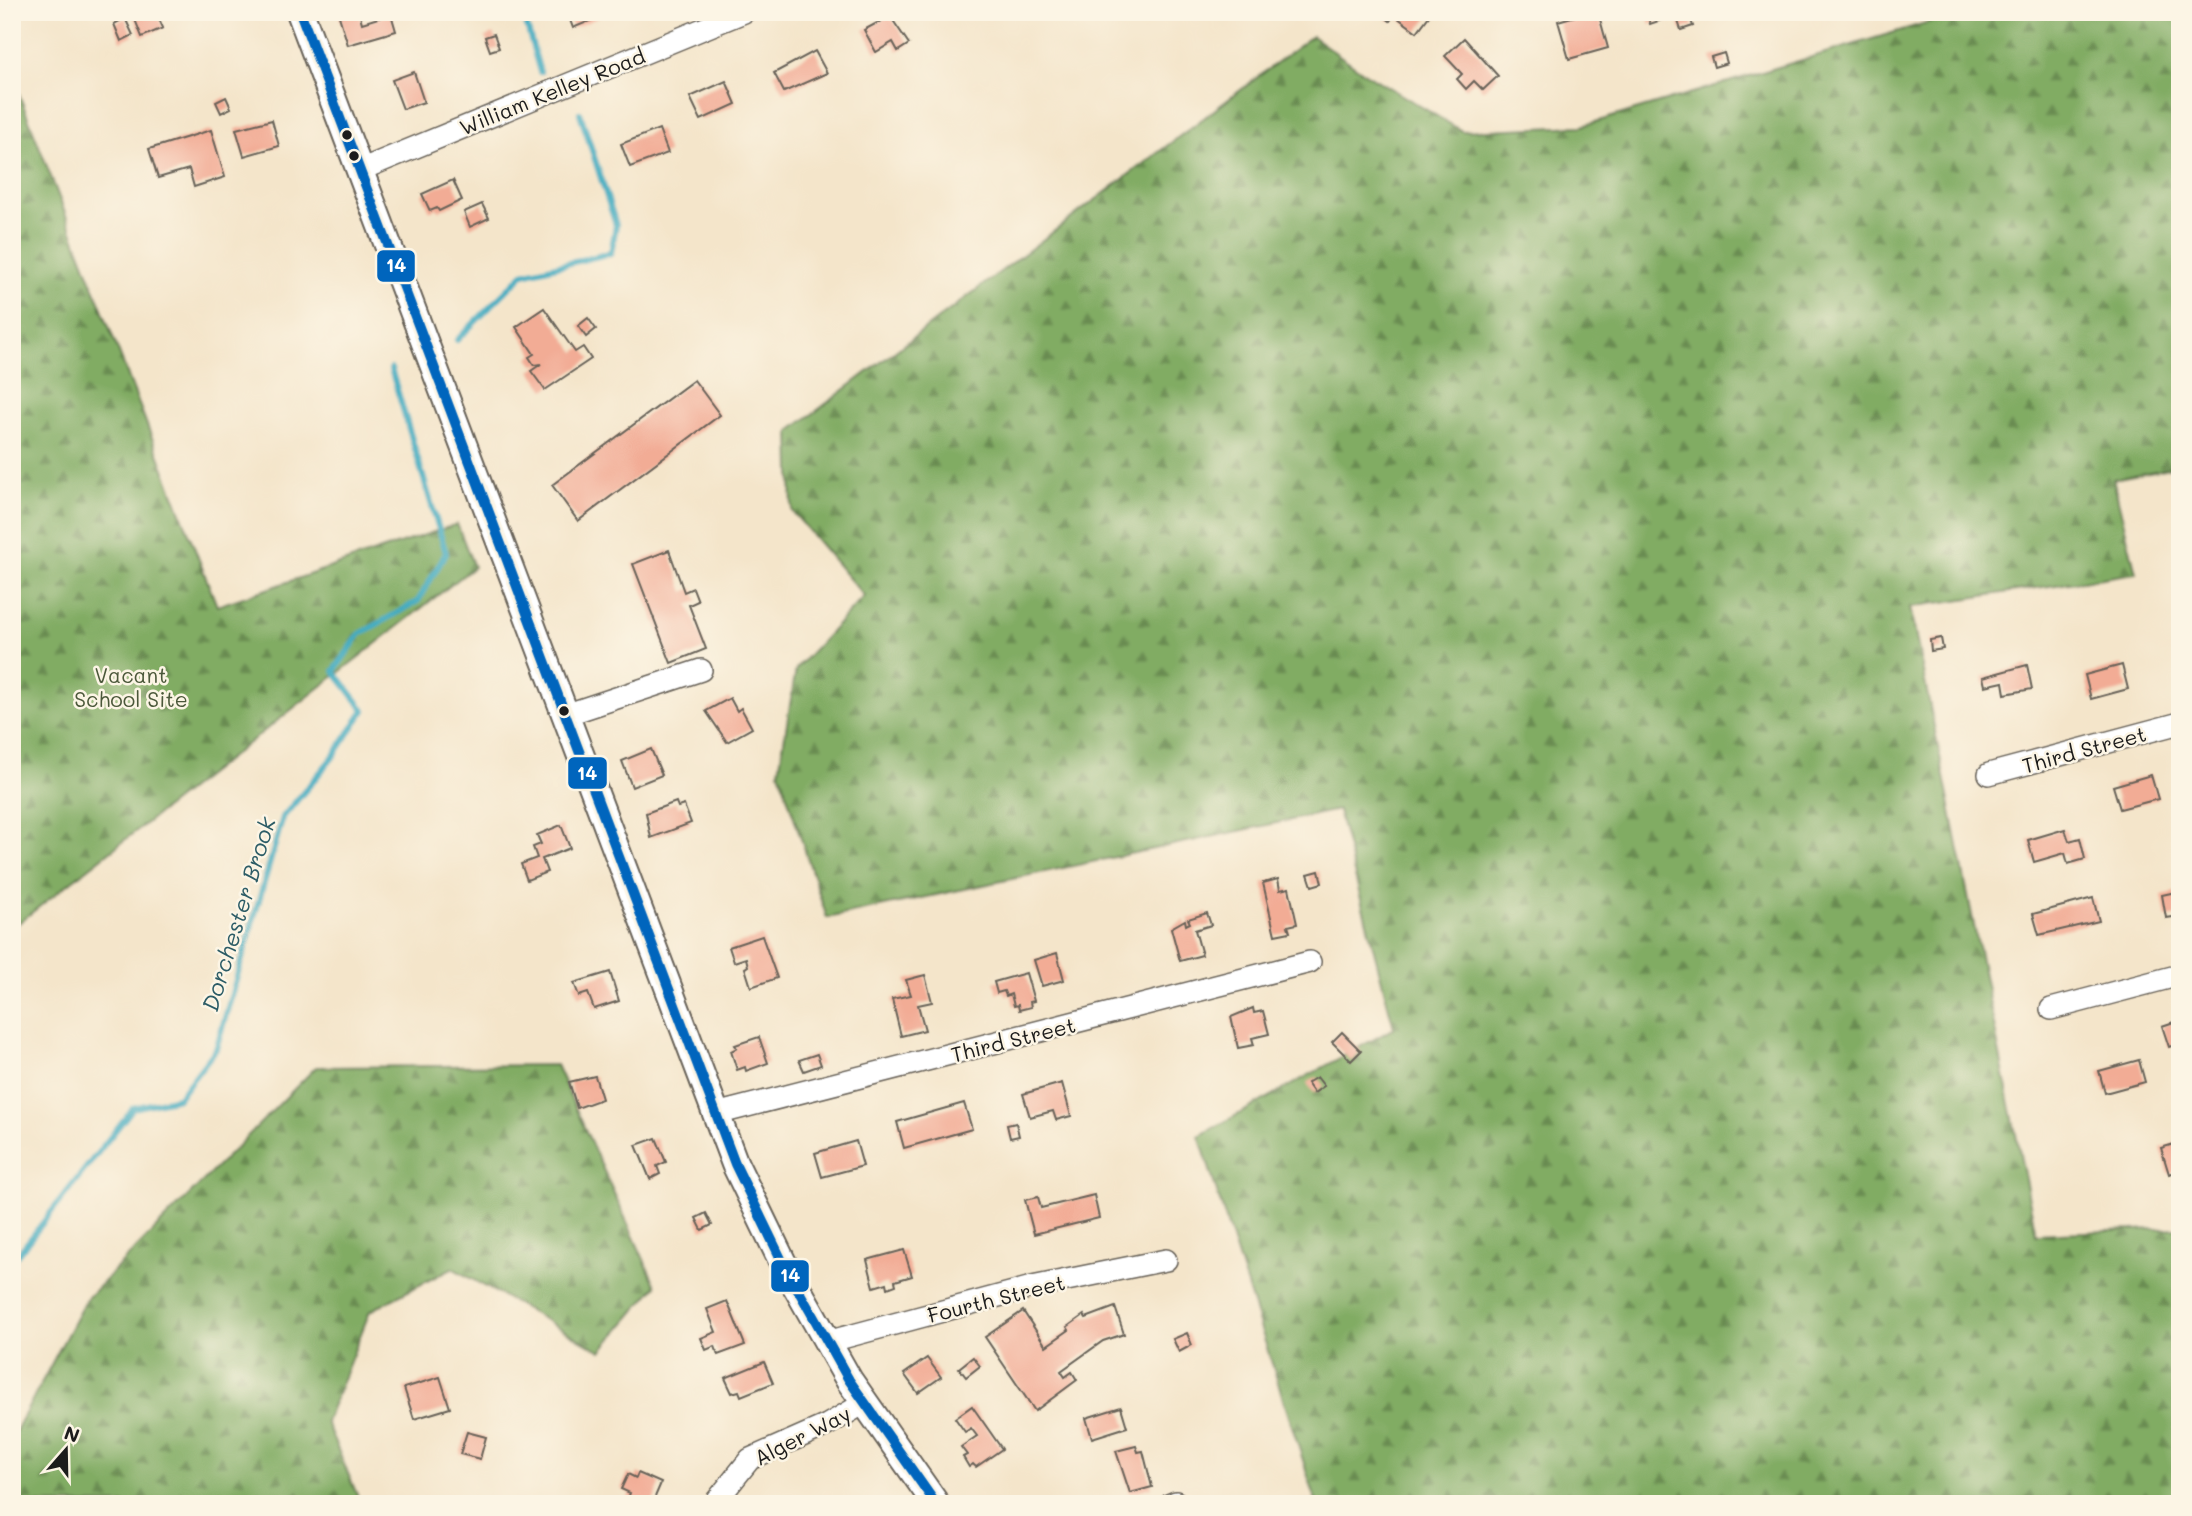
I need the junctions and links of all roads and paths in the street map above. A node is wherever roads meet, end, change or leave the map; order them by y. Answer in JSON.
{"nodes":[{"id":1,"x":300,"y":12,"type":"edge"},
{"id":2,"x":744,"y":12,"type":"edge"},
{"id":3,"x":360,"y":170,"type":"junction"},
{"id":4,"x":701,"y":670,"type":"dead end"},
{"id":5,"x":565,"y":715,"type":"junction"},
{"id":6,"x":2180,"y":723,"type":"edge"},
{"id":7,"x":1989,"y":774,"type":"dead end"},
{"id":8,"x":1310,"y":962,"type":"dead end"},
{"id":9,"x":2180,"y":975,"type":"edge"},
{"id":10,"x":2051,"y":1009,"type":"dead end"},
{"id":11,"x":716,"y":1114,"type":"junction"},
{"id":12,"x":1166,"y":1260,"type":"dead end"},
{"id":13,"x":827,"y":1342,"type":"junction"},
{"id":14,"x":866,"y":1402,"type":"junction"},
{"id":15,"x":714,"y":1504,"type":"edge"},
{"id":16,"x":936,"y":1504,"type":"edge"}],
"edges":[{"from":1,"to":3,"type":"main road"},
{"from":2,"to":3,"type":"street","name":"William Kelley Road"},
{"from":3,"to":5,"type":"main road"},
{"from":4,"to":5,"type":"street"},
{"from":5,"to":11,"type":"main road"},
{"from":6,"to":7,"type":"street","name":"Third Street"},
{"from":8,"to":11,"type":"street","name":"Third Street"},
{"from":9,"to":10,"type":"street"},
{"from":11,"to":13,"type":"main road"},
{"from":12,"to":13,"type":"street","name":"Fourth Street"},
{"from":13,"to":14,"type":"main road"},
{"from":14,"to":15,"type":"street","name":"Alger Way"},
{"from":14,"to":16,"type":"main road"}]}
